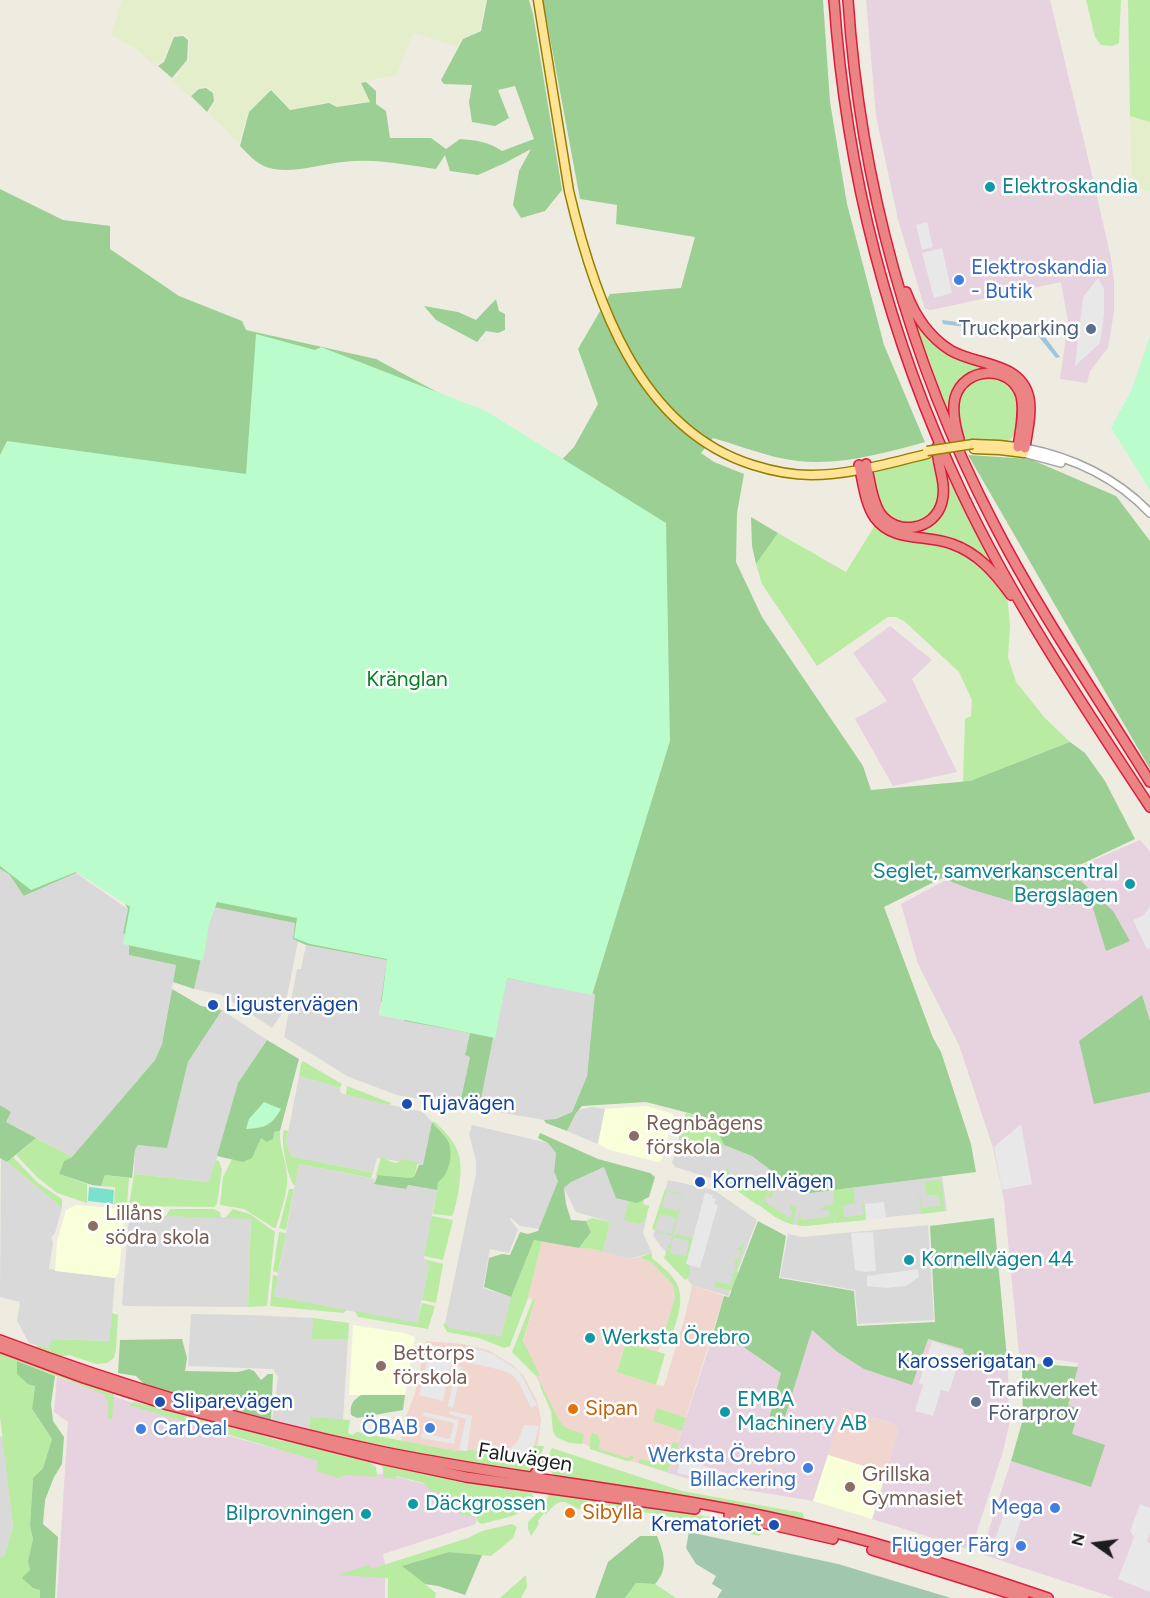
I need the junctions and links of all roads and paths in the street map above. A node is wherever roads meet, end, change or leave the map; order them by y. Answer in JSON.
{"nodes":[{"id":1,"x":538,"y":0,"type":"edge"},
{"id":2,"x":834,"y":0,"type":"edge"},
{"id":3,"x":848,"y":0,"type":"edge"},
{"id":4,"x":898,"y":285,"type":"junction"},
{"id":5,"x":937,"y":439,"type":"junction"},
{"id":6,"x":959,"y":450,"type":"junction"},
{"id":7,"x":1021,"y":450,"type":"junction"},
{"id":8,"x":859,"y":467,"type":"junction"},
{"id":9,"x":1150,"y":515,"type":"edge"},
{"id":10,"x":1064,"y":671,"type":"junction"},
{"id":11,"x":1150,"y":782,"type":"edge"},
{"id":12,"x":1150,"y":807,"type":"edge"},
{"id":13,"x":0,"y":1340,"type":"edge"},
{"id":14,"x":0,"y":1347,"type":"edge"},
{"id":15,"x":109,"y":1383,"type":"junction"},
{"id":16,"x":542,"y":1464,"type":"dead end"},
{"id":17,"x":540,"y":1482,"type":"junction"},
{"id":18,"x":962,"y":1574,"type":"junction"},
{"id":19,"x":1024,"y":1598,"type":"edge"},
{"id":20,"x":1048,"y":1598,"type":"edge"}],
"edges":[{"from":1,"to":8,"type":"main road"},
{"from":2,"to":5,"type":"highway"},
{"from":3,"to":4,"type":"highway"},
{"from":4,"to":6,"type":"highway"},
{"from":4,"to":7,"type":"highway"},
{"from":5,"to":8,"type":"highway"},
{"from":5,"to":10,"type":"highway"},
{"from":6,"to":7,"type":"highway"},
{"from":6,"to":11,"type":"highway"},
{"from":7,"to":8,"type":"main road","bridge":true},
{"from":7,"to":9,"type":"street"},
{"from":8,"to":10,"type":"highway"},
{"from":10,"to":12,"type":"highway"},
{"from":13,"to":15,"type":"highway","name":"Faluvägen"},
{"from":14,"to":15,"type":"highway","name":"Faluvägen"},
{"from":15,"to":17,"type":"highway","name":"Faluvägen"},
{"from":16,"to":17,"type":"highway"},
{"from":17,"to":18,"type":"highway","name":"Faluvägen"},
{"from":18,"to":19,"type":"highway","name":"Faluvägen"},
{"from":18,"to":20,"type":"highway","name":"Faluvägen"}]}
